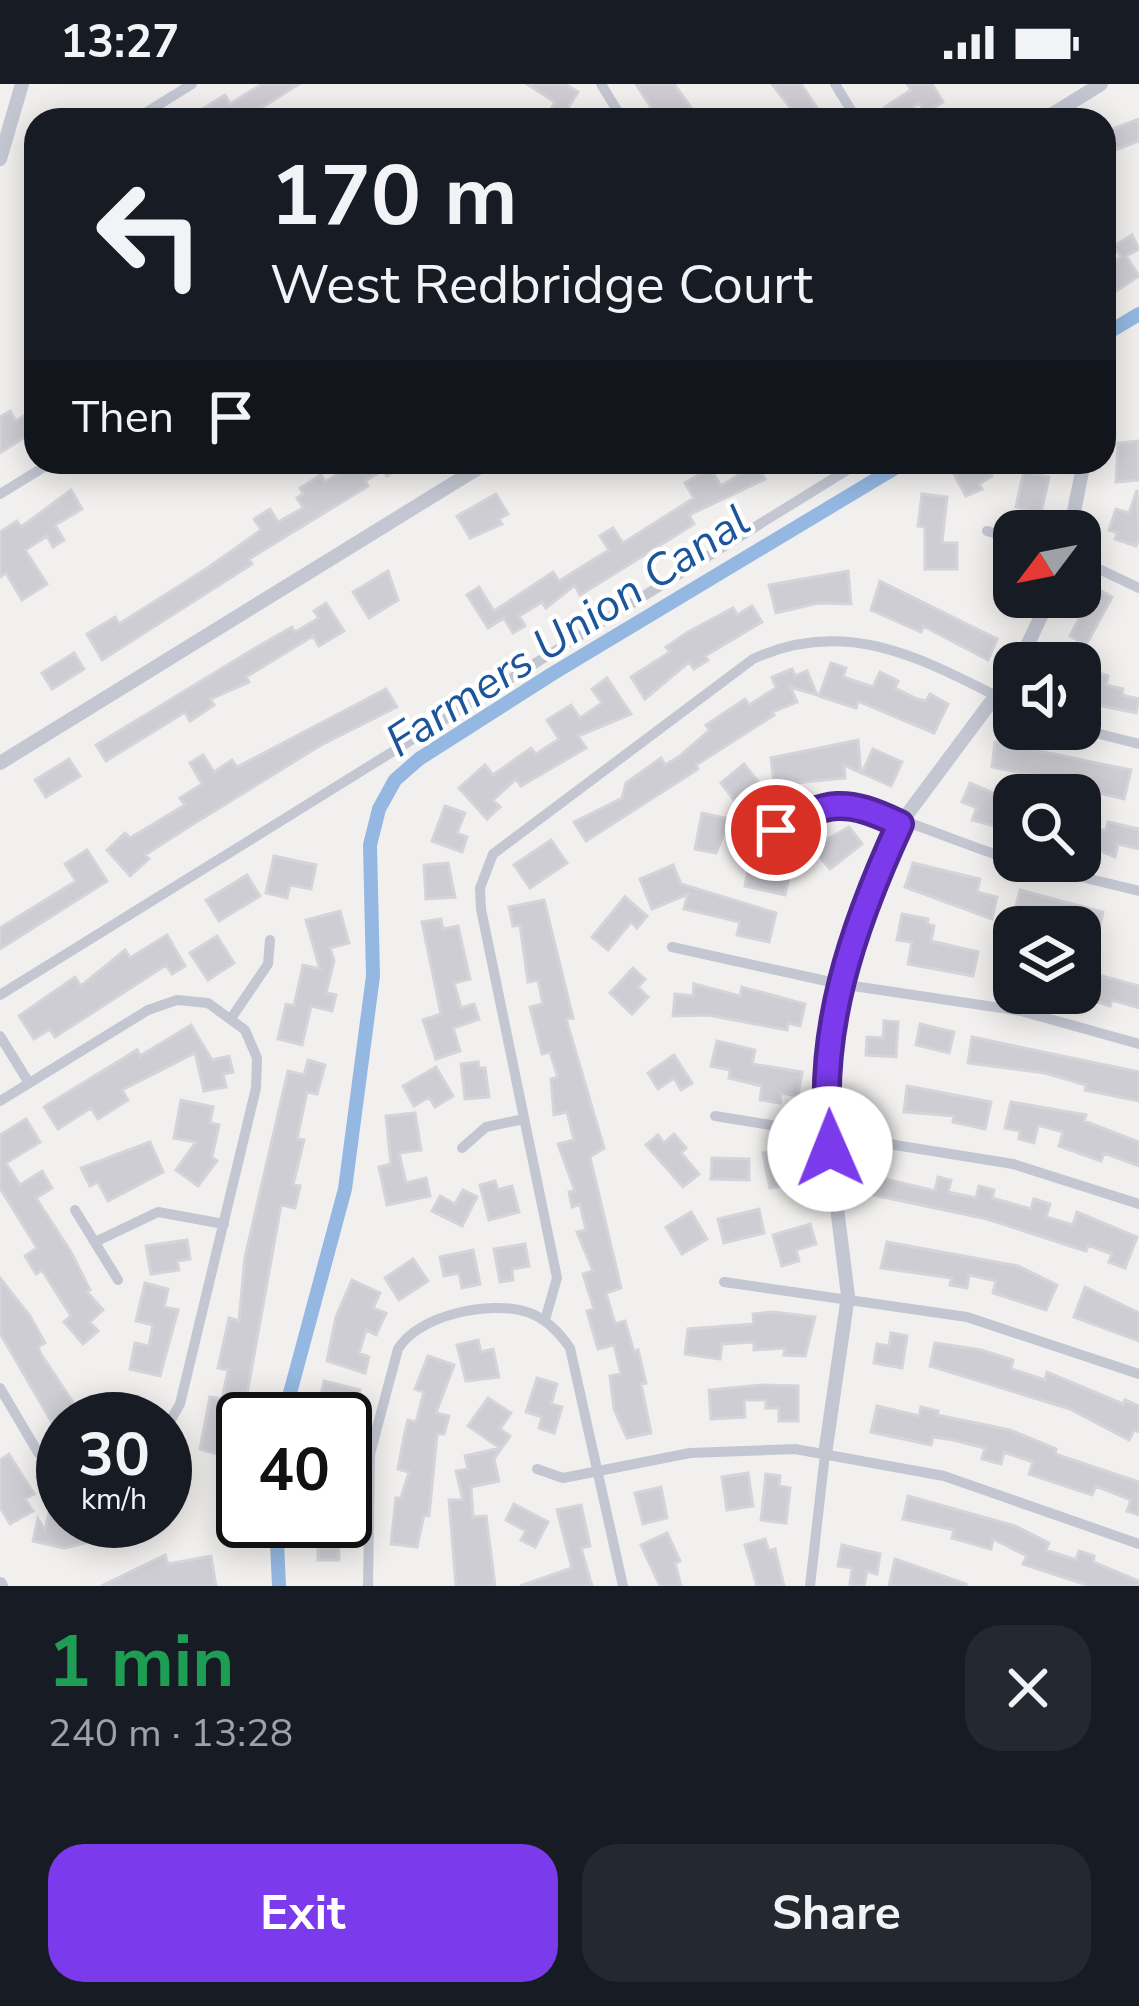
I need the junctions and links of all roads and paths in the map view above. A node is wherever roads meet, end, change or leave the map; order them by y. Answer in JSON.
{"nodes":[{"id":1,"x":22,"y":84,"type":"edge"},
{"id":2,"x":192,"y":84,"type":"edge"},
{"id":3,"x":1067,"y":84,"type":"edge"},
{"id":4,"x":1101,"y":84,"type":"edge"},
{"id":5,"x":1077,"y":99,"type":"junction"},
{"id":6,"x":153,"y":108,"type":"edge"},
{"id":7,"x":1062,"y":108,"type":"edge"},
{"id":8,"x":0,"y":159,"type":"edge"},
{"id":9,"x":32,"y":474,"type":"edge"},
{"id":10,"x":469,"y":474,"type":"edge"},
{"id":11,"x":841,"y":474,"type":"edge"},
{"id":12,"x":1082,"y":474,"type":"edge"},
{"id":13,"x":0,"y":494,"type":"edge"},
{"id":14,"x":1074,"y":510,"type":"edge"},
{"id":15,"x":987,"y":531,"type":"dead end"},
{"id":16,"x":993,"y":533,"type":"edge"},
{"id":17,"x":1101,"y":570,"type":"edge"},
{"id":18,"x":1139,"y":588,"type":"edge"},
{"id":19,"x":993,"y":695,"type":"edge"},
{"id":20,"x":993,"y":702,"type":"edge"},
{"id":21,"x":1101,"y":734,"type":"edge"},
{"id":22,"x":1139,"y":744,"type":"edge"},
{"id":23,"x":0,"y":763,"type":"edge"},
{"id":24,"x":900,"y":824,"type":"junction"},
{"id":25,"x":776,"y":830,"type":"dead end"},
{"id":26,"x":993,"y":854,"type":"edge"},
{"id":27,"x":1101,"y":882,"type":"edge"},
{"id":28,"x":1139,"y":891,"type":"edge"},
{"id":29,"x":270,"y":940,"type":"dead end"},
{"id":30,"x":672,"y":947,"type":"dead end"},
{"id":31,"x":840,"y":984,"type":"junction"},
{"id":32,"x":0,"y":995,"type":"edge"},
{"id":33,"x":232,"y":1017,"type":"junction"},
{"id":34,"x":0,"y":1036,"type":"edge"},
{"id":35,"x":1139,"y":1044,"type":"edge"},
{"id":36,"x":29,"y":1083,"type":"junction"},
{"id":37,"x":0,"y":1101,"type":"edge"},
{"id":38,"x":715,"y":1116,"type":"dead end"},
{"id":39,"x":524,"y":1119,"type":"junction"},
{"id":40,"x":828,"y":1135,"type":"junction"},
{"id":41,"x":462,"y":1148,"type":"dead end"},
{"id":42,"x":1139,"y":1204,"type":"edge"},
{"id":43,"x":75,"y":1210,"type":"dead end"},
{"id":44,"x":224,"y":1224,"type":"junction"},
{"id":45,"x":95,"y":1242,"type":"junction"},
{"id":46,"x":118,"y":1280,"type":"dead end"},
{"id":47,"x":724,"y":1282,"type":"dead end"},
{"id":48,"x":848,"y":1296,"type":"junction"},
{"id":49,"x":545,"y":1320,"type":"junction"},
{"id":50,"x":1139,"y":1374,"type":"edge"},
{"id":51,"x":0,"y":1388,"type":"edge"},
{"id":52,"x":183,"y":1392,"type":"edge"},
{"id":53,"x":36,"y":1449,"type":"edge"},
{"id":54,"x":825,"y":1454,"type":"junction"},
{"id":55,"x":537,"y":1469,"type":"dead end"},
{"id":56,"x":599,"y":1472,"type":"junction"},
{"id":57,"x":1139,"y":1544,"type":"edge"},
{"id":58,"x":368,"y":1586,"type":"edge"},
{"id":59,"x":623,"y":1586,"type":"edge"},
{"id":60,"x":810,"y":1586,"type":"edge"}],
"edges":[{"from":1,"to":8,"type":"street"},
{"from":2,"to":6,"type":"street"},
{"from":3,"to":5,"type":"street"},
{"from":4,"to":5,"type":"street"},
{"from":5,"to":7,"type":"street"},
{"from":9,"to":13,"type":"street"},
{"from":10,"to":23,"type":"street"},
{"from":11,"to":32,"type":"street"},
{"from":12,"to":14,"type":"street"},
{"from":15,"to":16,"type":"street"},
{"from":17,"to":18,"type":"street"},
{"from":19,"to":39,"type":"street"},
{"from":20,"to":24,"type":"street"},
{"from":21,"to":22,"type":"street"},
{"from":24,"to":25,"type":"street"},
{"from":24,"to":26,"type":"street"},
{"from":24,"to":31,"type":"street"},
{"from":27,"to":28,"type":"street"},
{"from":29,"to":33,"type":"street"},
{"from":30,"to":31,"type":"street"},
{"from":31,"to":35,"type":"street"},
{"from":31,"to":40,"type":"street"},
{"from":33,"to":36,"type":"street"},
{"from":33,"to":44,"type":"street"},
{"from":34,"to":36,"type":"street"},
{"from":36,"to":37,"type":"street"},
{"from":38,"to":40,"type":"street"},
{"from":39,"to":41,"type":"street"},
{"from":39,"to":49,"type":"street"},
{"from":40,"to":42,"type":"street"},
{"from":40,"to":48,"type":"street"},
{"from":43,"to":45,"type":"street"},
{"from":44,"to":45,"type":"street"},
{"from":44,"to":52,"type":"street"},
{"from":45,"to":46,"type":"street"},
{"from":47,"to":48,"type":"street"},
{"from":48,"to":50,"type":"street"},
{"from":48,"to":54,"type":"street"},
{"from":49,"to":56,"type":"street"},
{"from":49,"to":58,"type":"street"},
{"from":51,"to":53,"type":"street"},
{"from":54,"to":56,"type":"street"},
{"from":54,"to":57,"type":"street"},
{"from":54,"to":60,"type":"street"},
{"from":55,"to":56,"type":"street"},
{"from":56,"to":59,"type":"street"}]}
